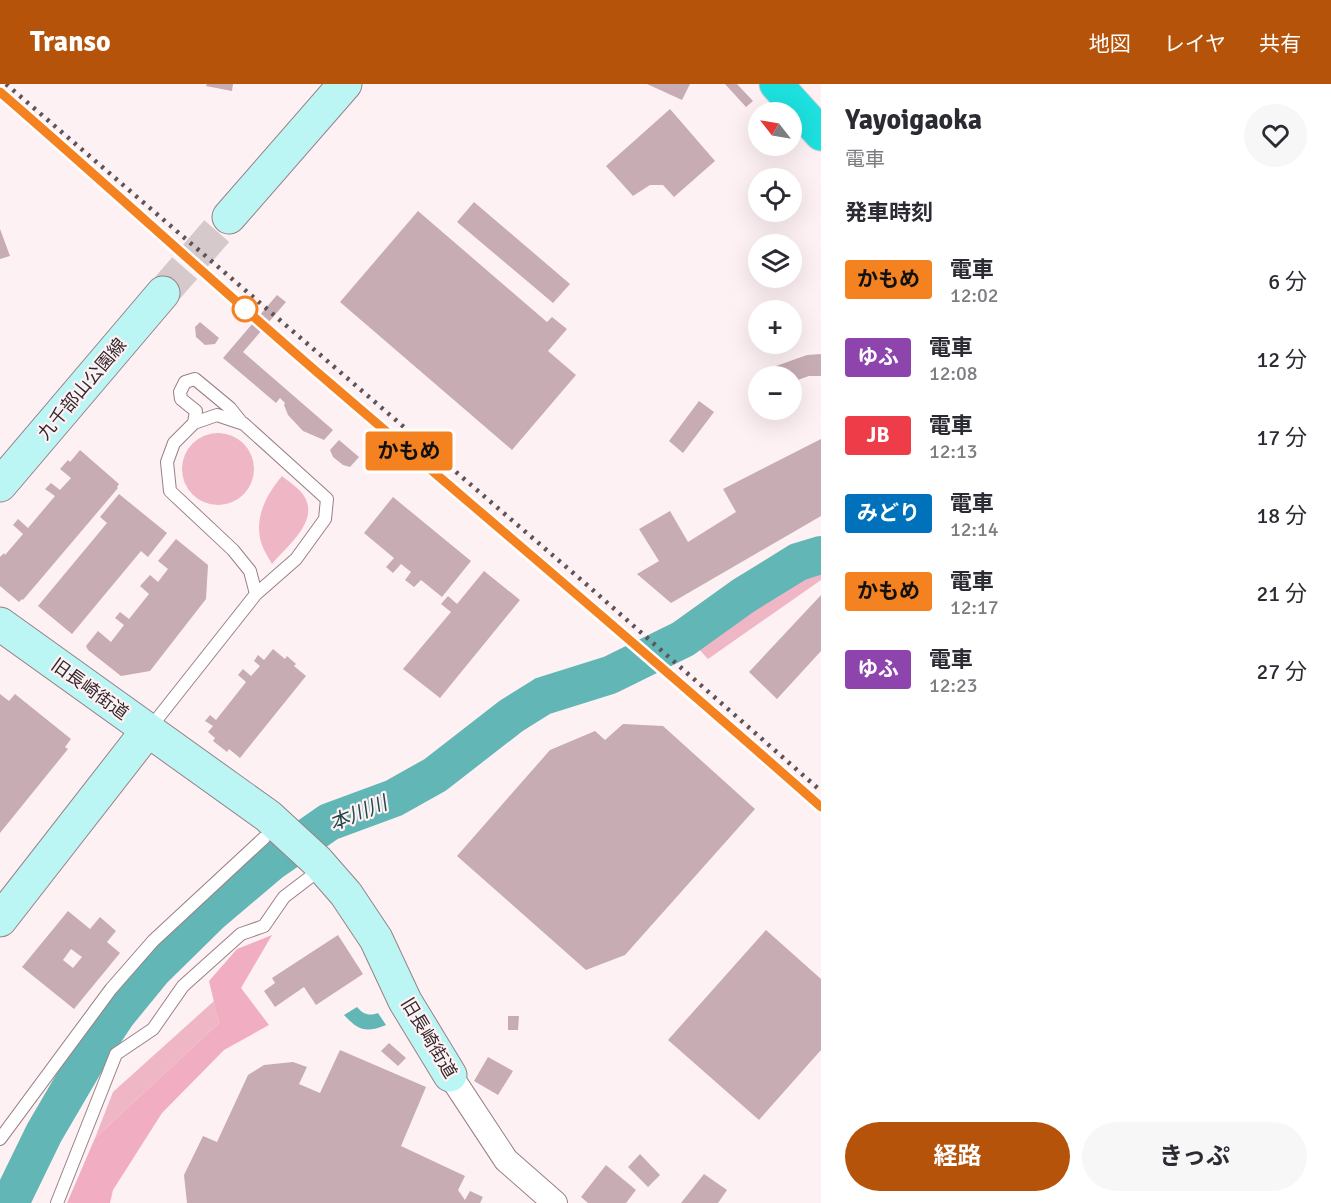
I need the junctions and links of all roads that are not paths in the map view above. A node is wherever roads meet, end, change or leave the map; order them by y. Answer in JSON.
{"nodes":[{"id":1,"x":345,"y":84,"type":"edge"},
{"id":2,"x":776,"y":84,"type":"edge"},
{"id":3,"x":821,"y":134,"type":"edge"},
{"id":4,"x":229,"y":217,"type":"tunnel mouth"},
{"id":5,"x":163,"y":293,"type":"tunnel mouth"},
{"id":6,"x":194,"y":423,"type":"junction"},
{"id":7,"x":243,"y":424,"type":"junction"},
{"id":8,"x":0,"y":485,"type":"edge"},
{"id":9,"x":256,"y":594,"type":"junction"},
{"id":10,"x":0,"y":624,"type":"edge"},
{"id":11,"x":148,"y":730,"type":"junction"},
{"id":12,"x":266,"y":827,"type":"junction"},
{"id":13,"x":321,"y":865,"type":"junction"},
{"id":14,"x":0,"y":920,"type":"edge"},
{"id":15,"x":450,"y":1075,"type":"joint"},
{"id":16,"x":0,"y":1139,"type":"edge"},
{"id":17,"x":57,"y":1203,"type":"edge"},
{"id":18,"x":555,"y":1203,"type":"edge"}],
"edges":[{"from":1,"to":4,"type":"street"},
{"from":2,"to":3,"type":"highway"},
{"from":5,"to":8,"type":"street","name":"九千部山公園線"},
{"from":6,"to":7,"type":"lane"},
{"from":6,"to":7,"type":"lane"},
{"from":6,"to":9,"type":"lane"},
{"from":7,"to":9,"type":"lane"},
{"from":9,"to":11,"type":"lane"},
{"from":10,"to":11,"type":"street","name":"旧長崎街道"},
{"from":11,"to":12,"type":"street","name":"旧長崎街道"},
{"from":11,"to":14,"type":"street"},
{"from":12,"to":13,"type":"street","name":"旧長崎街道"},
{"from":12,"to":16,"type":"lane"},
{"from":13,"to":15,"type":"street","name":"旧長崎街道"},
{"from":13,"to":17,"type":"lane"},
{"from":15,"to":18,"type":"street","name":"旧長崎街道"}]}
